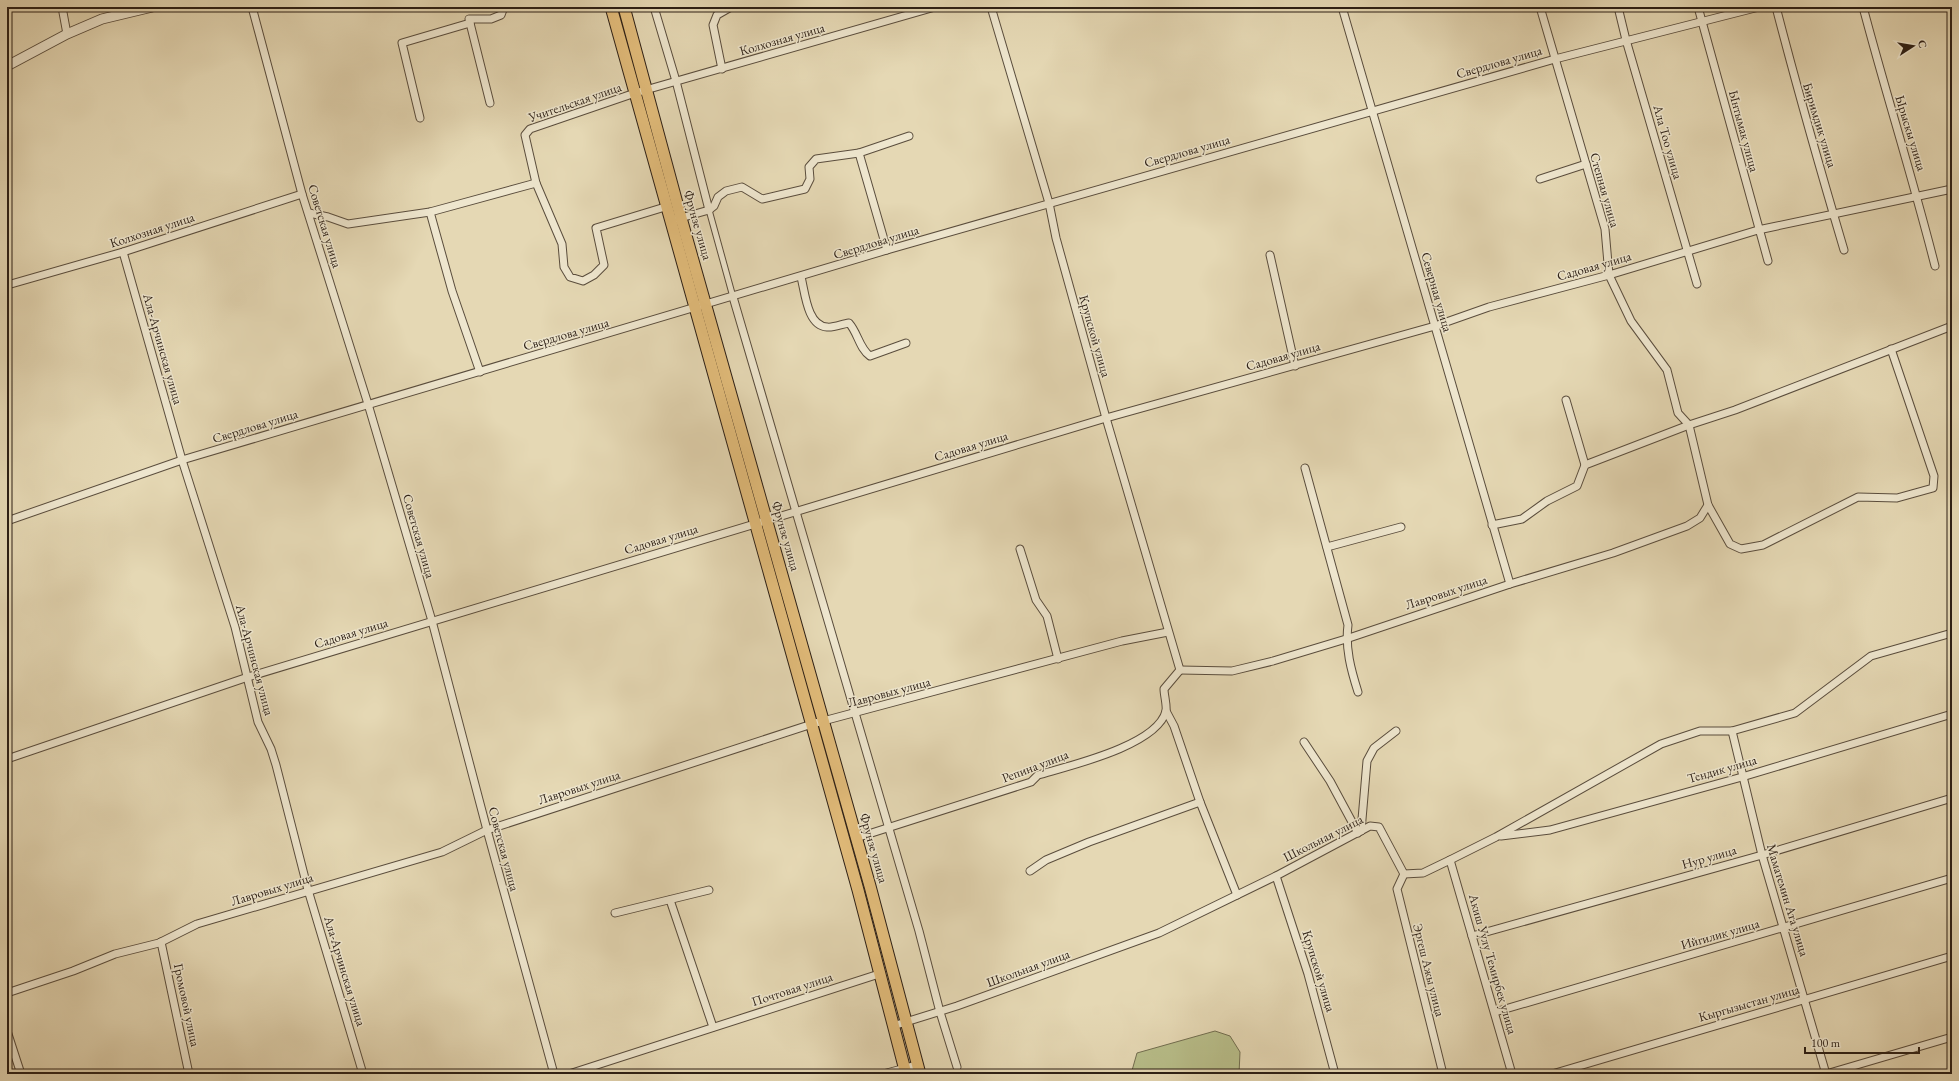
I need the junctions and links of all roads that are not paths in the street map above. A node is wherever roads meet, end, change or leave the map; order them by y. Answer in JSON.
{"nodes":[{"id":1,"x":62,"y":7,"type":"edge"},
{"id":2,"x":152,"y":7,"type":"edge"},
{"id":3,"x":252,"y":7,"type":"edge"},
{"id":4,"x":504,"y":7,"type":"edge"},
{"id":5,"x":611,"y":7,"type":"edge"},
{"id":6,"x":624,"y":7,"type":"edge"},
{"id":7,"x":654,"y":7,"type":"edge"},
{"id":8,"x":731,"y":7,"type":"edge"},
{"id":9,"x":935,"y":7,"type":"edge"},
{"id":10,"x":991,"y":7,"type":"edge"},
{"id":11,"x":1342,"y":7,"type":"edge"},
{"id":12,"x":1540,"y":7,"type":"edge"},
{"id":13,"x":1618,"y":7,"type":"edge"},
{"id":14,"x":1698,"y":7,"type":"edge"},
{"id":15,"x":1759,"y":7,"type":"edge"},
{"id":16,"x":1776,"y":7,"type":"edge"},
{"id":17,"x":1863,"y":7,"type":"edge"},
{"id":18,"x":1951,"y":7,"type":"edge"},
{"id":19,"x":1952,"y":10,"type":"edge"},
{"id":20,"x":1701,"y":20,"type":"junction"},
{"id":21,"x":470,"y":23,"type":"junction"},
{"id":22,"x":67,"y":34,"type":"junction"},
{"id":23,"x":1626,"y":40,"type":"junction"},
{"id":24,"x":1555,"y":59,"type":"junction"},
{"id":25,"x":7,"y":66,"type":"edge"},
{"id":26,"x":722,"y":69,"type":"junction"},
{"id":27,"x":676,"y":81,"type":"junction"},
{"id":28,"x":647,"y":90,"type":"junction"},
{"id":29,"x":635,"y":93,"type":"junction"},
{"id":30,"x":490,"y":103,"type":"dead end"},
{"id":31,"x":1372,"y":111,"type":"junction"},
{"id":32,"x":420,"y":118,"type":"dead end"},
{"id":33,"x":909,"y":136,"type":"dead end"},
{"id":34,"x":859,"y":153,"type":"junction"},
{"id":35,"x":1586,"y":164,"type":"junction"},
{"id":36,"x":1540,"y":179,"type":"dead end"},
{"id":37,"x":536,"y":183,"type":"junction"},
{"id":38,"x":1952,"y":189,"type":"edge"},
{"id":39,"x":302,"y":194,"type":"junction"},
{"id":40,"x":1917,"y":195,"type":"junction"},
{"id":41,"x":1049,"y":203,"type":"junction"},
{"id":42,"x":665,"y":207,"type":"junction"},
{"id":43,"x":709,"y":210,"type":"junction"},
{"id":44,"x":430,"y":212,"type":"junction"},
{"id":45,"x":309,"y":213,"type":"junction"},
{"id":46,"x":1833,"y":213,"type":"junction"},
{"id":47,"x":681,"y":218,"type":"junction"},
{"id":48,"x":669,"y":221,"type":"junction"},
{"id":49,"x":1758,"y":230,"type":"junction"},
{"id":50,"x":887,"y":250,"type":"junction"},
{"id":51,"x":1844,"y":250,"type":"dead end"},
{"id":52,"x":1687,"y":251,"type":"junction"},
{"id":53,"x":123,"y":252,"type":"junction"},
{"id":54,"x":1270,"y":255,"type":"dead end"},
{"id":55,"x":1768,"y":261,"type":"dead end"},
{"id":56,"x":1935,"y":266,"type":"dead end"},
{"id":57,"x":1609,"y":275,"type":"junction"},
{"id":58,"x":801,"y":277,"type":"junction"},
{"id":59,"x":8,"y":284,"type":"edge"},
{"id":60,"x":1698,"y":284,"type":"dead end"},
{"id":61,"x":733,"y":297,"type":"junction"},
{"id":62,"x":706,"y":306,"type":"junction"},
{"id":63,"x":694,"y":309,"type":"junction"},
{"id":64,"x":1435,"y":326,"type":"junction"},
{"id":65,"x":1952,"y":326,"type":"edge"},
{"id":66,"x":906,"y":342,"type":"dead end"},
{"id":67,"x":1891,"y":349,"type":"junction"},
{"id":68,"x":1295,"y":366,"type":"junction"},
{"id":69,"x":480,"y":372,"type":"junction"},
{"id":70,"x":1566,"y":400,"type":"dead end"},
{"id":71,"x":368,"y":404,"type":"junction"},
{"id":72,"x":1106,"y":418,"type":"junction"},
{"id":73,"x":1689,"y":425,"type":"junction"},
{"id":74,"x":182,"y":460,"type":"junction"},
{"id":75,"x":1585,"y":465,"type":"junction"},
{"id":76,"x":1305,"y":468,"type":"dead end"},
{"id":77,"x":1708,"y":505,"type":"junction"},
{"id":78,"x":795,"y":511,"type":"junction"},
{"id":79,"x":767,"y":519,"type":"junction"},
{"id":80,"x":7,"y":521,"type":"edge"},
{"id":81,"x":755,"y":523,"type":"junction"},
{"id":82,"x":1492,"y":525,"type":"junction"},
{"id":83,"x":1401,"y":527,"type":"dead end"},
{"id":84,"x":1327,"y":547,"type":"junction"},
{"id":85,"x":1020,"y":549,"type":"dead end"},
{"id":86,"x":1510,"y":584,"type":"junction"},
{"id":87,"x":432,"y":621,"type":"junction"},
{"id":88,"x":1168,"y":632,"type":"junction"},
{"id":89,"x":1952,"y":633,"type":"edge"},
{"id":90,"x":1346,"y":639,"type":"junction"},
{"id":91,"x":1058,"y":659,"type":"junction"},
{"id":92,"x":1180,"y":670,"type":"junction"},
{"id":93,"x":248,"y":677,"type":"junction"},
{"id":94,"x":1358,"y":692,"type":"dead end"},
{"id":95,"x":1166,"y":711,"type":"junction"},
{"id":96,"x":854,"y":713,"type":"junction"},
{"id":97,"x":1952,"y":714,"type":"edge"},
{"id":98,"x":824,"y":721,"type":"junction"},
{"id":99,"x":812,"y":724,"type":"junction"},
{"id":100,"x":1396,"y":730,"type":"dead end"},
{"id":101,"x":1732,"y":731,"type":"junction"},
{"id":102,"x":1304,"y":742,"type":"dead end"},
{"id":103,"x":7,"y":759,"type":"edge"},
{"id":104,"x":1742,"y":777,"type":"junction"},
{"id":105,"x":1952,"y":798,"type":"edge"},
{"id":106,"x":1200,"y":802,"type":"junction"},
{"id":107,"x":888,"y":828,"type":"junction"},
{"id":108,"x":487,"y":830,"type":"junction"},
{"id":109,"x":1359,"y":832,"type":"junction"},
{"id":110,"x":1496,"y":837,"type":"junction"},
{"id":111,"x":856,"y":838,"type":"junction"},
{"id":112,"x":1762,"y":855,"type":"junction"},
{"id":113,"x":1450,"y":860,"type":"junction"},
{"id":114,"x":1030,"y":871,"type":"dead end"},
{"id":115,"x":1404,"y":874,"type":"junction"},
{"id":116,"x":1276,"y":876,"type":"junction"},
{"id":117,"x":1952,"y":878,"type":"edge"},
{"id":118,"x":308,"y":890,"type":"junction"},
{"id":119,"x":709,"y":890,"type":"dead end"},
{"id":120,"x":1237,"y":895,"type":"junction"},
{"id":121,"x":670,"y":900,"type":"junction"},
{"id":122,"x":615,"y":913,"type":"dead end"},
{"id":123,"x":1784,"y":928,"type":"junction"},
{"id":124,"x":1472,"y":936,"type":"junction"},
{"id":125,"x":161,"y":942,"type":"junction"},
{"id":126,"x":1952,"y":956,"type":"edge"},
{"id":127,"x":879,"y":974,"type":"junction"},
{"id":128,"x":7,"y":994,"type":"edge"},
{"id":129,"x":1805,"y":999,"type":"junction"},
{"id":130,"x":940,"y":1012,"type":"junction"},
{"id":131,"x":1495,"y":1012,"type":"junction"},
{"id":132,"x":906,"y":1022,"type":"junction"},
{"id":133,"x":892,"y":1026,"type":"junction"},
{"id":134,"x":713,"y":1027,"type":"junction"},
{"id":135,"x":7,"y":1031,"type":"edge"},
{"id":136,"x":1952,"y":1037,"type":"edge"},
{"id":137,"x":957,"y":1067,"type":"dead end"},
{"id":138,"x":918,"y":1069,"type":"edge"},
{"id":139,"x":905,"y":1071,"type":"edge"},
{"id":140,"x":21,"y":1074,"type":"edge"},
{"id":141,"x":190,"y":1074,"type":"edge"},
{"id":142,"x":363,"y":1074,"type":"edge"},
{"id":143,"x":554,"y":1074,"type":"edge"},
{"id":144,"x":569,"y":1074,"type":"edge"},
{"id":145,"x":883,"y":1074,"type":"edge"},
{"id":146,"x":1336,"y":1074,"type":"edge"},
{"id":147,"x":1443,"y":1074,"type":"edge"},
{"id":148,"x":1512,"y":1074,"type":"edge"},
{"id":149,"x":1552,"y":1074,"type":"edge"},
{"id":150,"x":1826,"y":1074,"type":"edge"}],
"edges":[{"from":1,"to":22,"type":"street"},
{"from":2,"to":22,"type":"street"},
{"from":3,"to":39,"type":"street","name":"Советская улица"},
{"from":4,"to":21,"type":"street"},
{"from":5,"to":29,"type":"main road","name":"Фрунзе улица"},
{"from":6,"to":28,"type":"main road","name":"Фрунзе улица"},
{"from":7,"to":27,"type":"street"},
{"from":8,"to":26,"type":"street"},
{"from":9,"to":26,"type":"street","name":"Колхозная улица"},
{"from":10,"to":41,"type":"street","name":"Крупской улица"},
{"from":11,"to":31,"type":"street","name":"Северная улица"},
{"from":12,"to":24,"type":"street","name":"Степная улица"},
{"from":13,"to":23,"type":"street","name":"Ала Тоо улица"},
{"from":14,"to":20,"type":"street","name":"Ынтымак улица"},
{"from":15,"to":20,"type":"street","name":"Свердлова улица"},
{"from":16,"to":46,"type":"street","name":"Биримдик улица"},
{"from":17,"to":40,"type":"street","name":"Ырыскы улица"},
{"from":18,"to":19,"type":"street"},
{"from":20,"to":23,"type":"street","name":"Свердлова улица"},
{"from":20,"to":49,"type":"street","name":"Ынтымак улица"},
{"from":21,"to":30,"type":"street"},
{"from":21,"to":32,"type":"street"},
{"from":22,"to":25,"type":"street"},
{"from":23,"to":24,"type":"street","name":"Свердлова улица"},
{"from":23,"to":52,"type":"street","name":"Ала Тоо улица"},
{"from":24,"to":31,"type":"street","name":"Свердлова улица"},
{"from":24,"to":35,"type":"street","name":"Степная улица"},
{"from":26,"to":27,"type":"street","name":"Колхозная улица"},
{"from":27,"to":28,"type":"street","name":"Колхозная улица"},
{"from":27,"to":43,"type":"street"},
{"from":28,"to":29,"type":"street","name":"Колхозная улица"},
{"from":28,"to":47,"type":"main road","name":"Фрунзе улица"},
{"from":29,"to":37,"type":"street","name":"Учительская улица"},
{"from":29,"to":42,"type":"main road","name":"Фрунзе улица"},
{"from":31,"to":41,"type":"street","name":"Свердлова улица"},
{"from":31,"to":64,"type":"street","name":"Северная улица"},
{"from":33,"to":34,"type":"street"},
{"from":34,"to":43,"type":"street"},
{"from":34,"to":50,"type":"street"},
{"from":35,"to":36,"type":"street"},
{"from":35,"to":57,"type":"street","name":"Степная улица"},
{"from":37,"to":42,"type":"street"},
{"from":37,"to":44,"type":"street"},
{"from":38,"to":40,"type":"street","name":"Садовая улица"},
{"from":39,"to":45,"type":"street","name":"Советская улица"},
{"from":39,"to":53,"type":"street","name":"Колхозная улица"},
{"from":40,"to":46,"type":"street","name":"Садовая улица"},
{"from":40,"to":56,"type":"street","name":"Ырыскы улица"},
{"from":41,"to":50,"type":"street","name":"Свердлова улица"},
{"from":41,"to":72,"type":"street","name":"Крупской улица"},
{"from":42,"to":48,"type":"main road","name":"Фрунзе улица"},
{"from":43,"to":47,"type":"street"},
{"from":43,"to":61,"type":"street"},
{"from":44,"to":45,"type":"street"},
{"from":44,"to":69,"type":"street"},
{"from":45,"to":71,"type":"street","name":"Советская улица"},
{"from":46,"to":49,"type":"street","name":"Садовая улица"},
{"from":46,"to":51,"type":"street","name":"Биримдик улица"},
{"from":47,"to":48,"type":"street"},
{"from":47,"to":62,"type":"main road","name":"Фрунзе улица"},
{"from":48,"to":63,"type":"main road","name":"Фрунзе улица"},
{"from":49,"to":52,"type":"street","name":"Садовая улица"},
{"from":49,"to":55,"type":"street","name":"Ынтымак улица"},
{"from":50,"to":58,"type":"street","name":"Свердлова улица"},
{"from":52,"to":57,"type":"street","name":"Садовая улица"},
{"from":52,"to":60,"type":"street","name":"Ала Тоо улица"},
{"from":53,"to":59,"type":"street","name":"Колхозная улица"},
{"from":53,"to":74,"type":"street","name":"Ала-Арчинская улица"},
{"from":54,"to":68,"type":"street"},
{"from":57,"to":64,"type":"street","name":"Садовая улица"},
{"from":57,"to":73,"type":"street","name":"Степная улица"},
{"from":58,"to":61,"type":"street","name":"Свердлова улица"},
{"from":58,"to":66,"type":"street"},
{"from":61,"to":62,"type":"street","name":"Свердлова улица"},
{"from":61,"to":78,"type":"street"},
{"from":62,"to":63,"type":"street","name":"Свердлова улица"},
{"from":62,"to":79,"type":"main road","name":"Фрунзе улица"},
{"from":63,"to":69,"type":"street","name":"Свердлова улица"},
{"from":63,"to":81,"type":"main road","name":"Фрунзе улица"},
{"from":64,"to":68,"type":"street","name":"Садовая улица"},
{"from":64,"to":82,"type":"street","name":"Северная улица"},
{"from":65,"to":67,"type":"street"},
{"from":67,"to":73,"type":"street"},
{"from":67,"to":77,"type":"street","name":"Степная улица"},
{"from":68,"to":72,"type":"street","name":"Садовая улица"},
{"from":69,"to":71,"type":"street","name":"Свердлова улица"},
{"from":70,"to":75,"type":"street"},
{"from":71,"to":74,"type":"street","name":"Свердлова улица"},
{"from":71,"to":87,"type":"street","name":"Советская улица"},
{"from":72,"to":78,"type":"street","name":"Садовая улица"},
{"from":72,"to":88,"type":"street","name":"Крупской улица"},
{"from":73,"to":75,"type":"street"},
{"from":73,"to":77,"type":"street","name":"Степная улица"},
{"from":74,"to":80,"type":"street","name":"Свердлова улица"},
{"from":74,"to":93,"type":"street","name":"Ала-Арчинская улица"},
{"from":75,"to":82,"type":"street"},
{"from":76,"to":84,"type":"street"},
{"from":77,"to":86,"type":"street","name":"Лавровых улица"},
{"from":78,"to":79,"type":"street","name":"Садовая улица"},
{"from":78,"to":96,"type":"street"},
{"from":79,"to":81,"type":"street","name":"Садовая улица"},
{"from":79,"to":98,"type":"main road","name":"Фрунзе улица"},
{"from":81,"to":87,"type":"street","name":"Садовая улица"},
{"from":81,"to":99,"type":"main road","name":"Фрунзе улица"},
{"from":82,"to":86,"type":"street","name":"Северная улица"},
{"from":83,"to":84,"type":"street"},
{"from":84,"to":90,"type":"street"},
{"from":85,"to":91,"type":"street"},
{"from":86,"to":90,"type":"street","name":"Лавровых улица"},
{"from":87,"to":93,"type":"street","name":"Садовая улица"},
{"from":87,"to":108,"type":"street","name":"Советская улица"},
{"from":88,"to":91,"type":"street","name":"Лавровых улица"},
{"from":88,"to":92,"type":"street","name":"Крупской улица"},
{"from":89,"to":101,"type":"street"},
{"from":90,"to":92,"type":"street","name":"Лавровых улица"},
{"from":90,"to":94,"type":"street"},
{"from":91,"to":96,"type":"street","name":"Лавровых улица"},
{"from":92,"to":95,"type":"street"},
{"from":93,"to":103,"type":"street","name":"Садовая улица"},
{"from":93,"to":118,"type":"street","name":"Ала-Арчинская улица"},
{"from":95,"to":106,"type":"street"},
{"from":95,"to":107,"type":"street","name":"Репина улица"},
{"from":96,"to":98,"type":"street","name":"Лавровых улица"},
{"from":96,"to":107,"type":"street"},
{"from":97,"to":104,"type":"street","name":"Тендик улица"},
{"from":98,"to":99,"type":"street","name":"Лавровых улица"},
{"from":98,"to":111,"type":"main road","name":"Фрунзе улица"},
{"from":99,"to":108,"type":"street","name":"Лавровых улица"},
{"from":99,"to":127,"type":"main road","name":"Фрунзе улица"},
{"from":100,"to":109,"type":"street"},
{"from":101,"to":104,"type":"street","name":"Маматемин Ата улица"},
{"from":101,"to":110,"type":"street"},
{"from":102,"to":109,"type":"street"},
{"from":104,"to":110,"type":"street","name":"Тендик улица"},
{"from":104,"to":112,"type":"street","name":"Маматемин Ата улица"},
{"from":105,"to":112,"type":"street","name":"Нур улица"},
{"from":106,"to":114,"type":"street"},
{"from":106,"to":120,"type":"street"},
{"from":107,"to":111,"type":"street","name":"Репина улица"},
{"from":107,"to":130,"type":"street"},
{"from":108,"to":118,"type":"street","name":"Лавровых улица"},
{"from":108,"to":143,"type":"street","name":"Советская улица"},
{"from":109,"to":115,"type":"street","name":"Школьная улица"},
{"from":109,"to":116,"type":"street","name":"Школьная улица"},
{"from":110,"to":113,"type":"street"},
{"from":111,"to":132,"type":"main road","name":"Фрунзе улица"},
{"from":112,"to":123,"type":"street","name":"Маматемин Ата улица"},
{"from":112,"to":124,"type":"street","name":"Нур улица"},
{"from":113,"to":115,"type":"street"},
{"from":113,"to":124,"type":"street","name":"Акиш Уулу Темирбек улица"},
{"from":115,"to":147,"type":"street","name":"Эргеш Ажы улица"},
{"from":116,"to":120,"type":"street","name":"Школьная улица"},
{"from":116,"to":146,"type":"street","name":"Крупской улица"},
{"from":117,"to":123,"type":"street","name":"Ийгилик улица"},
{"from":118,"to":125,"type":"street","name":"Лавровых улица"},
{"from":118,"to":142,"type":"street","name":"Ала-Арчинская улица"},
{"from":119,"to":121,"type":"street"},
{"from":120,"to":130,"type":"street","name":"Школьная улица"},
{"from":121,"to":122,"type":"street"},
{"from":121,"to":134,"type":"street"},
{"from":123,"to":129,"type":"street","name":"Маматемин Ата улица"},
{"from":123,"to":131,"type":"street","name":"Ийгилик улица"},
{"from":124,"to":131,"type":"street","name":"Акиш Уулу Темирбек улица"},
{"from":125,"to":128,"type":"street","name":"Лавровых улица"},
{"from":125,"to":141,"type":"street","name":"Громовой улица"},
{"from":126,"to":129,"type":"street","name":"Кыргызыстан улица"},
{"from":127,"to":133,"type":"main road","name":"Фрунзе улица"},
{"from":127,"to":134,"type":"street","name":"Почтовая улица"},
{"from":129,"to":149,"type":"street","name":"Кыргызыстан улица"},
{"from":129,"to":150,"type":"street","name":"Маматемин Ата улица"},
{"from":130,"to":132,"type":"street","name":"Школьная улица"},
{"from":130,"to":137,"type":"street"},
{"from":131,"to":148,"type":"street","name":"Акиш Уулу Темирбек улица"},
{"from":132,"to":133,"type":"street","name":"Школьная улица"},
{"from":132,"to":138,"type":"main road","name":"Фрунзе улица"},
{"from":133,"to":139,"type":"main road","name":"Фрунзе улица"},
{"from":134,"to":144,"type":"street","name":"Почтовая улица"},
{"from":135,"to":140,"type":"street"},
{"from":136,"to":150,"type":"street"},
{"from":138,"to":139,"type":"street"},
{"from":139,"to":145,"type":"street"}]}
